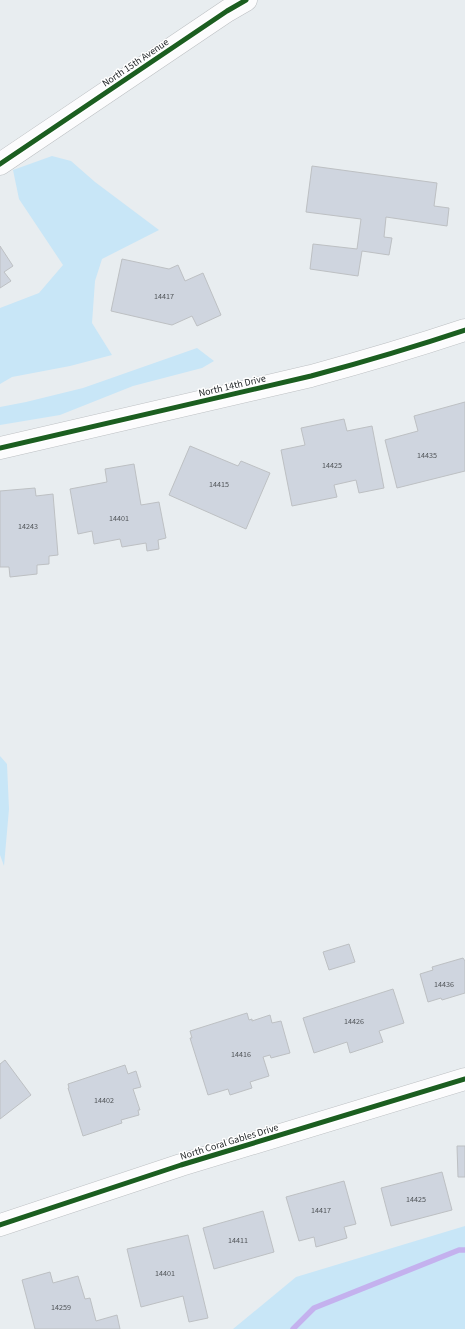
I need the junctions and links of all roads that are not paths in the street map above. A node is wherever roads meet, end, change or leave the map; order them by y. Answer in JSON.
{"nodes":[{"id":1,"x":246,"y":0,"type":"edge"},
{"id":2,"x":0,"y":164,"type":"edge"},
{"id":3,"x":465,"y":330,"type":"edge"},
{"id":4,"x":0,"y":448,"type":"edge"},
{"id":5,"x":465,"y":1079,"type":"edge"},
{"id":6,"x":0,"y":1225,"type":"edge"}],
"edges":[{"from":1,"to":2,"type":"street","name":"North 15th Avenue"},
{"from":3,"to":4,"type":"street","name":"North 14th Drive"},
{"from":5,"to":6,"type":"street","name":"North Coral Gables Drive"}]}
